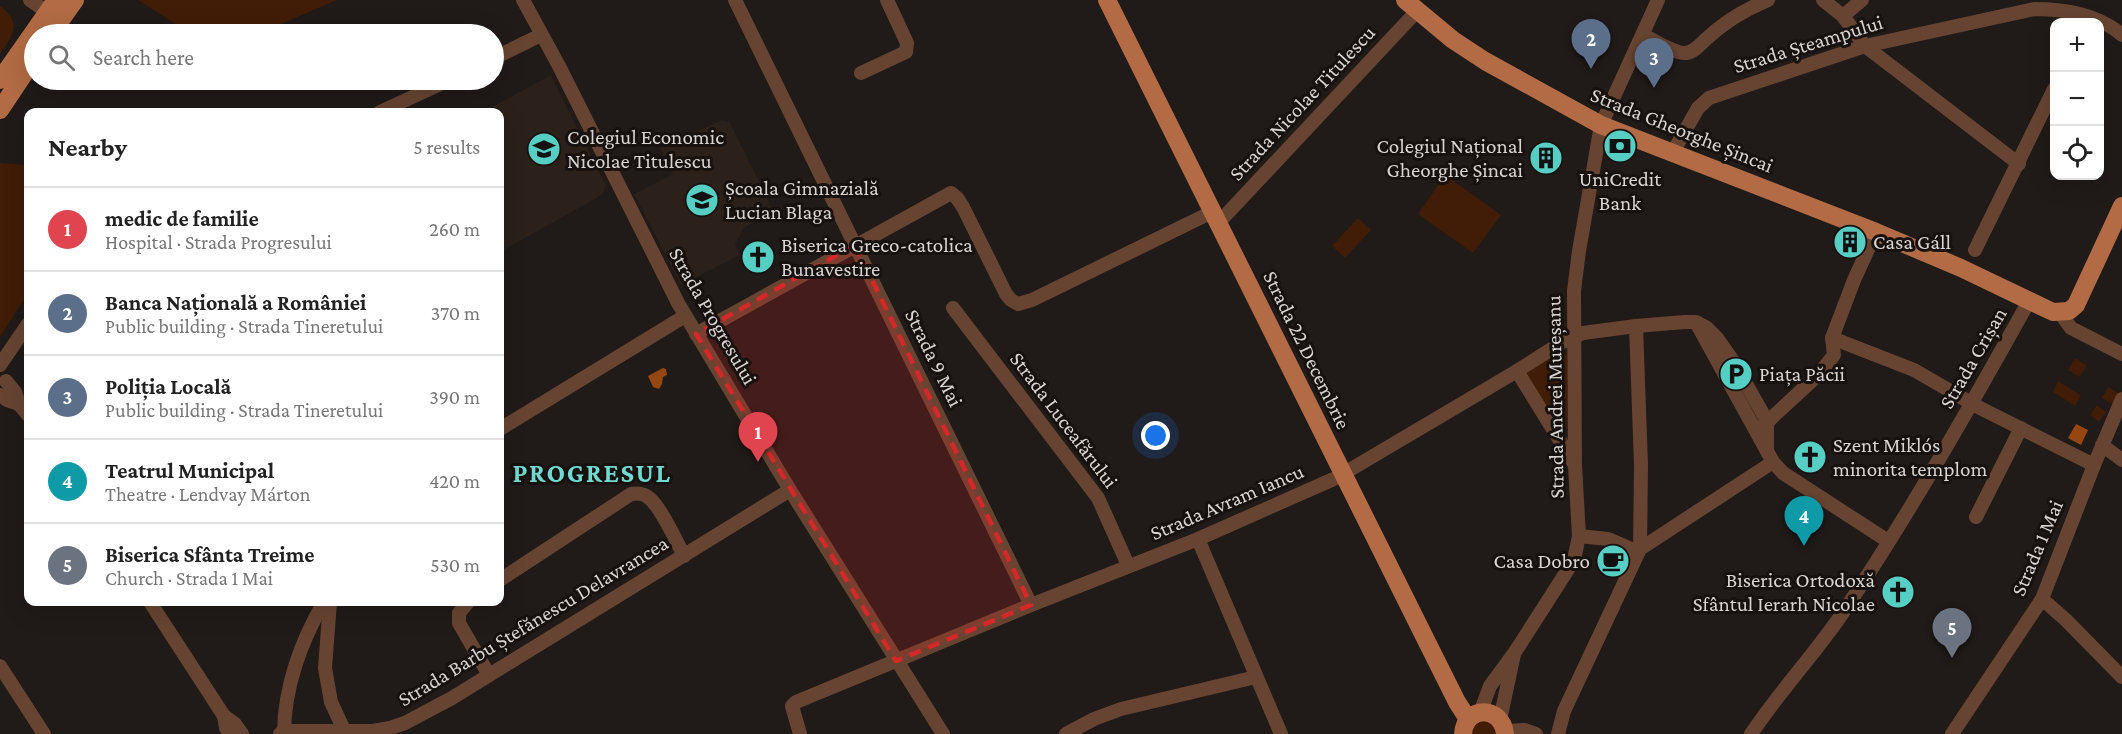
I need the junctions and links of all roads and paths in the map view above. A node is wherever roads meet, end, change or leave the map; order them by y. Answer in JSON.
{"nodes":[{"id":1,"x":30,"y":0,"type":"edge"},
{"id":2,"x":75,"y":0,"type":"edge"},
{"id":3,"x":522,"y":0,"type":"edge"},
{"id":4,"x":735,"y":0,"type":"edge"},
{"id":5,"x":887,"y":0,"type":"edge"},
{"id":6,"x":1107,"y":0,"type":"edge"},
{"id":7,"x":1658,"y":0,"type":"edge"},
{"id":8,"x":1768,"y":0,"type":"edge"},
{"id":9,"x":1823,"y":0,"type":"edge"},
{"id":10,"x":1863,"y":0,"type":"edge"},
{"id":11,"x":1411,"y":5,"type":"edge"},
{"id":12,"x":1843,"y":16,"type":"junction"},
{"id":13,"x":54,"y":17,"type":"edge"},
{"id":14,"x":2082,"y":18,"type":"edge"},
{"id":15,"x":2104,"y":23,"type":"edge"},
{"id":16,"x":541,"y":35,"type":"junction"},
{"id":17,"x":1643,"y":35,"type":"junction"},
{"id":18,"x":2122,"y":35,"type":"edge"},
{"id":19,"x":1865,"y":46,"type":"junction"},
{"id":20,"x":24,"y":52,"type":"edge"},
{"id":21,"x":504,"y":53,"type":"edge"},
{"id":22,"x":24,"y":74,"type":"edge"},
{"id":23,"x":861,"y":74,"type":"dead end"},
{"id":24,"x":0,"y":80,"type":"edge"},
{"id":25,"x":427,"y":90,"type":"edge"},
{"id":26,"x":2050,"y":99,"type":"edge"},
{"id":27,"x":388,"y":108,"type":"edge"},
{"id":28,"x":0,"y":110,"type":"edge"},
{"id":29,"x":1601,"y":125,"type":"junction"},
{"id":30,"x":1673,"y":152,"type":"junction"},
{"id":31,"x":2019,"y":164,"type":"junction"},
{"id":32,"x":2122,"y":206,"type":"edge"},
{"id":33,"x":1215,"y":214,"type":"junction"},
{"id":34,"x":1876,"y":232,"type":"junction"},
{"id":35,"x":855,"y":245,"type":"junction"},
{"id":36,"x":1975,"y":250,"type":"dead end"},
{"id":37,"x":2029,"y":301,"type":"junction"},
{"id":38,"x":953,"y":308,"type":"dead end"},
{"id":39,"x":2060,"y":313,"type":"junction"},
{"id":40,"x":685,"y":316,"type":"junction"},
{"id":41,"x":1636,"y":326,"type":"junction"},
{"id":42,"x":24,"y":330,"type":"edge"},
{"id":43,"x":696,"y":334,"type":"junction"},
{"id":44,"x":1574,"y":336,"type":"junction"},
{"id":45,"x":1832,"y":338,"type":"junction"},
{"id":46,"x":1713,"y":342,"type":"junction"},
{"id":47,"x":2119,"y":349,"type":"edge"},
{"id":48,"x":0,"y":365,"type":"edge"},
{"id":49,"x":1517,"y":371,"type":"junction"},
{"id":50,"x":2,"y":384,"type":"edge"},
{"id":51,"x":2122,"y":399,"type":"edge"},
{"id":52,"x":1971,"y":404,"type":"junction"},
{"id":53,"x":24,"y":410,"type":"edge"},
{"id":54,"x":1767,"y":421,"type":"junction"},
{"id":55,"x":504,"y":427,"type":"edge"},
{"id":56,"x":1754,"y":427,"type":"junction"},
{"id":57,"x":2020,"y":429,"type":"junction"},
{"id":58,"x":2102,"y":445,"type":"junction"},
{"id":59,"x":1770,"y":457,"type":"junction"},
{"id":60,"x":2122,"y":460,"type":"edge"},
{"id":61,"x":1575,"y":465,"type":"junction"},
{"id":62,"x":2094,"y":465,"type":"junction"},
{"id":63,"x":1343,"y":474,"type":"junction"},
{"id":64,"x":790,"y":490,"type":"junction"},
{"id":65,"x":1976,"y":517,"type":"dead end"},
{"id":66,"x":1578,"y":536,"type":"junction"},
{"id":67,"x":1198,"y":539,"type":"junction"},
{"id":68,"x":1888,"y":541,"type":"junction"},
{"id":69,"x":1639,"y":551,"type":"junction"},
{"id":70,"x":684,"y":556,"type":"junction"},
{"id":71,"x":1128,"y":565,"type":"junction"},
{"id":72,"x":504,"y":577,"type":"edge"},
{"id":73,"x":2042,"y":599,"type":"junction"},
{"id":74,"x":1031,"y":604,"type":"junction"},
{"id":75,"x":153,"y":606,"type":"edge"},
{"id":76,"x":322,"y":606,"type":"edge"},
{"id":77,"x":330,"y":606,"type":"edge"},
{"id":78,"x":465,"y":606,"type":"edge"},
{"id":79,"x":1515,"y":652,"type":"junction"},
{"id":80,"x":896,"y":661,"type":"junction"},
{"id":81,"x":0,"y":666,"type":"edge"},
{"id":82,"x":489,"y":675,"type":"junction"},
{"id":83,"x":1256,"y":677,"type":"junction"},
{"id":84,"x":2122,"y":677,"type":"edge"},
{"id":85,"x":224,"y":716,"type":"junction"},
{"id":86,"x":1470,"y":722,"type":"edge"},
{"id":87,"x":1503,"y":728,"type":"edge"},
{"id":88,"x":344,"y":730,"type":"junction"},
{"id":89,"x":282,"y":733,"type":"edge"},
{"id":90,"x":44,"y":734,"type":"edge"},
{"id":91,"x":230,"y":734,"type":"edge"},
{"id":92,"x":242,"y":734,"type":"edge"},
{"id":93,"x":800,"y":734,"type":"edge"},
{"id":94,"x":943,"y":734,"type":"edge"},
{"id":95,"x":1066,"y":734,"type":"edge"},
{"id":96,"x":1281,"y":734,"type":"edge"},
{"id":97,"x":1536,"y":734,"type":"edge"},
{"id":98,"x":1558,"y":734,"type":"edge"},
{"id":99,"x":1751,"y":734,"type":"edge"},
{"id":100,"x":1952,"y":734,"type":"edge"}],
"edges":[{"from":1,"to":13,"type":"street"},
{"from":2,"to":13,"type":"main road"},
{"from":3,"to":16,"type":"street","name":"Strada Progresului"},
{"from":4,"to":35,"type":"street","name":"Strada 9 Mai"},
{"from":5,"to":23,"type":"street"},
{"from":6,"to":33,"type":"main road","name":"Strada 22 Decembrie"},
{"from":7,"to":17,"type":"street","name":"Strada Andrei Mureșanu"},
{"from":8,"to":17,"type":"street"},
{"from":9,"to":12,"type":"street"},
{"from":10,"to":12,"type":"street"},
{"from":11,"to":29,"type":"main road","name":"Strada Gheorghe Șincai"},
{"from":11,"to":33,"type":"street","name":"Strada Nicolae Titulescu"},
{"from":12,"to":19,"type":"street"},
{"from":14,"to":19,"type":"street","name":"Strada Șteampului"},
{"from":15,"to":18,"type":"street","name":"Strada Șteampului"},
{"from":16,"to":21,"type":"street"},
{"from":16,"to":40,"type":"street","name":"Strada Progresului"},
{"from":17,"to":29,"type":"street","name":"Strada Andrei Mureșanu"},
{"from":19,"to":30,"type":"street","name":"Strada Șteampului"},
{"from":19,"to":31,"type":"street"},
{"from":20,"to":24,"type":"main road"},
{"from":22,"to":28,"type":"main road"},
{"from":25,"to":27,"type":"street"},
{"from":26,"to":31,"type":"street"},
{"from":29,"to":30,"type":"main road","name":"Strada Gheorghe Șincai"},
{"from":29,"to":44,"type":"street","name":"Strada Andrei Mureșanu"},
{"from":30,"to":34,"type":"main road","name":"Strada Gheorghe Șincai"},
{"from":31,"to":36,"type":"street"},
{"from":32,"to":39,"type":"main road"},
{"from":33,"to":35,"type":"street","name":"Strada Nicolae Titulescu"},
{"from":33,"to":63,"type":"main road","name":"Strada 22 Decembrie"},
{"from":34,"to":37,"type":"main road","name":"Strada Gheorghe Șincai"},
{"from":34,"to":45,"type":"street"},
{"from":35,"to":43,"type":"street"},
{"from":35,"to":74,"type":"street","name":"Strada 9 Mai"},
{"from":37,"to":39,"type":"main road","name":"Strada Gheorghe Șincai"},
{"from":37,"to":52,"type":"street","name":"Strada Crișan"},
{"from":38,"to":71,"type":"street","name":"Strada Luceafărului"},
{"from":39,"to":47,"type":"street"},
{"from":40,"to":43,"type":"street","name":"Strada Progresului"},
{"from":40,"to":55,"type":"street"},
{"from":41,"to":44,"type":"street","name":"Strada Avram Iancu"},
{"from":41,"to":46,"type":"street","name":"Strada Avram Iancu"},
{"from":41,"to":69,"type":"street"},
{"from":42,"to":48,"type":"street"},
{"from":43,"to":64,"type":"street","name":"Strada Progresului"},
{"from":44,"to":49,"type":"street","name":"Strada Avram Iancu"},
{"from":44,"to":61,"type":"street","name":"Strada Andrei Mureșanu"},
{"from":45,"to":52,"type":"street"},
{"from":45,"to":54,"type":"street"},
{"from":46,"to":54,"type":"street"},
{"from":46,"to":56,"type":"street"},
{"from":49,"to":61,"type":"street"},
{"from":49,"to":63,"type":"street","name":"Strada Avram Iancu"},
{"from":50,"to":53,"type":"street"},
{"from":51,"to":58,"type":"street","name":"Strada 1 Mai"},
{"from":52,"to":57,"type":"street"},
{"from":52,"to":68,"type":"street","name":"Strada Crișan"},
{"from":54,"to":56,"type":"street"},
{"from":54,"to":59,"type":"street"},
{"from":56,"to":59,"type":"street"},
{"from":57,"to":62,"type":"street"},
{"from":57,"to":65,"type":"street"},
{"from":58,"to":60,"type":"street"},
{"from":58,"to":62,"type":"street","name":"Strada 1 Mai"},
{"from":59,"to":68,"type":"street"},
{"from":59,"to":69,"type":"street"},
{"from":61,"to":66,"type":"street","name":"Strada Andrei Mureșanu"},
{"from":62,"to":73,"type":"street","name":"Strada 1 Mai"},
{"from":63,"to":67,"type":"street","name":"Strada Avram Iancu"},
{"from":63,"to":86,"type":"main road","name":"Strada 22 Decembrie"},
{"from":64,"to":70,"type":"street","name":"Strada Barbu Ștefănescu Delavrancea"},
{"from":64,"to":80,"type":"street","name":"Strada Progresului"},
{"from":66,"to":69,"type":"street"},
{"from":66,"to":79,"type":"street","name":"Strada Andrei Mureșanu"},
{"from":67,"to":71,"type":"street","name":"Strada Avram Iancu"},
{"from":67,"to":83,"type":"street"},
{"from":68,"to":99,"type":"street","name":"Strada Crișan"},
{"from":69,"to":98,"type":"street"},
{"from":70,"to":72,"type":"street"},
{"from":70,"to":82,"type":"street","name":"Strada Barbu Ștefănescu Delavrancea"},
{"from":71,"to":74,"type":"street","name":"Strada Avram Iancu"},
{"from":73,"to":84,"type":"street"},
{"from":73,"to":100,"type":"street","name":"Strada 1 Mai"},
{"from":74,"to":80,"type":"street","name":"Strada Avram Iancu"},
{"from":75,"to":85,"type":"street"},
{"from":76,"to":89,"type":"street"},
{"from":77,"to":88,"type":"street"},
{"from":78,"to":82,"type":"street"},
{"from":79,"to":86,"type":"street","name":"Strada Andrei Mureșanu"},
{"from":79,"to":87,"type":"street","name":"Strada Andrei Mureșanu"},
{"from":80,"to":93,"type":"street","name":"Strada Avram Iancu"},
{"from":80,"to":94,"type":"street","name":"Strada Progresului"},
{"from":81,"to":90,"type":"street"},
{"from":82,"to":88,"type":"street","name":"Strada Barbu Ștefănescu Delavrancea"},
{"from":83,"to":95,"type":"street"},
{"from":83,"to":96,"type":"street"},
{"from":85,"to":91,"type":"street"},
{"from":85,"to":92,"type":"street"},
{"from":86,"to":87,"type":"main road"},
{"from":87,"to":97,"type":"street"},
{"from":88,"to":89,"type":"street","name":"Strada Barbu Ștefănescu Delavrancea"}]}
